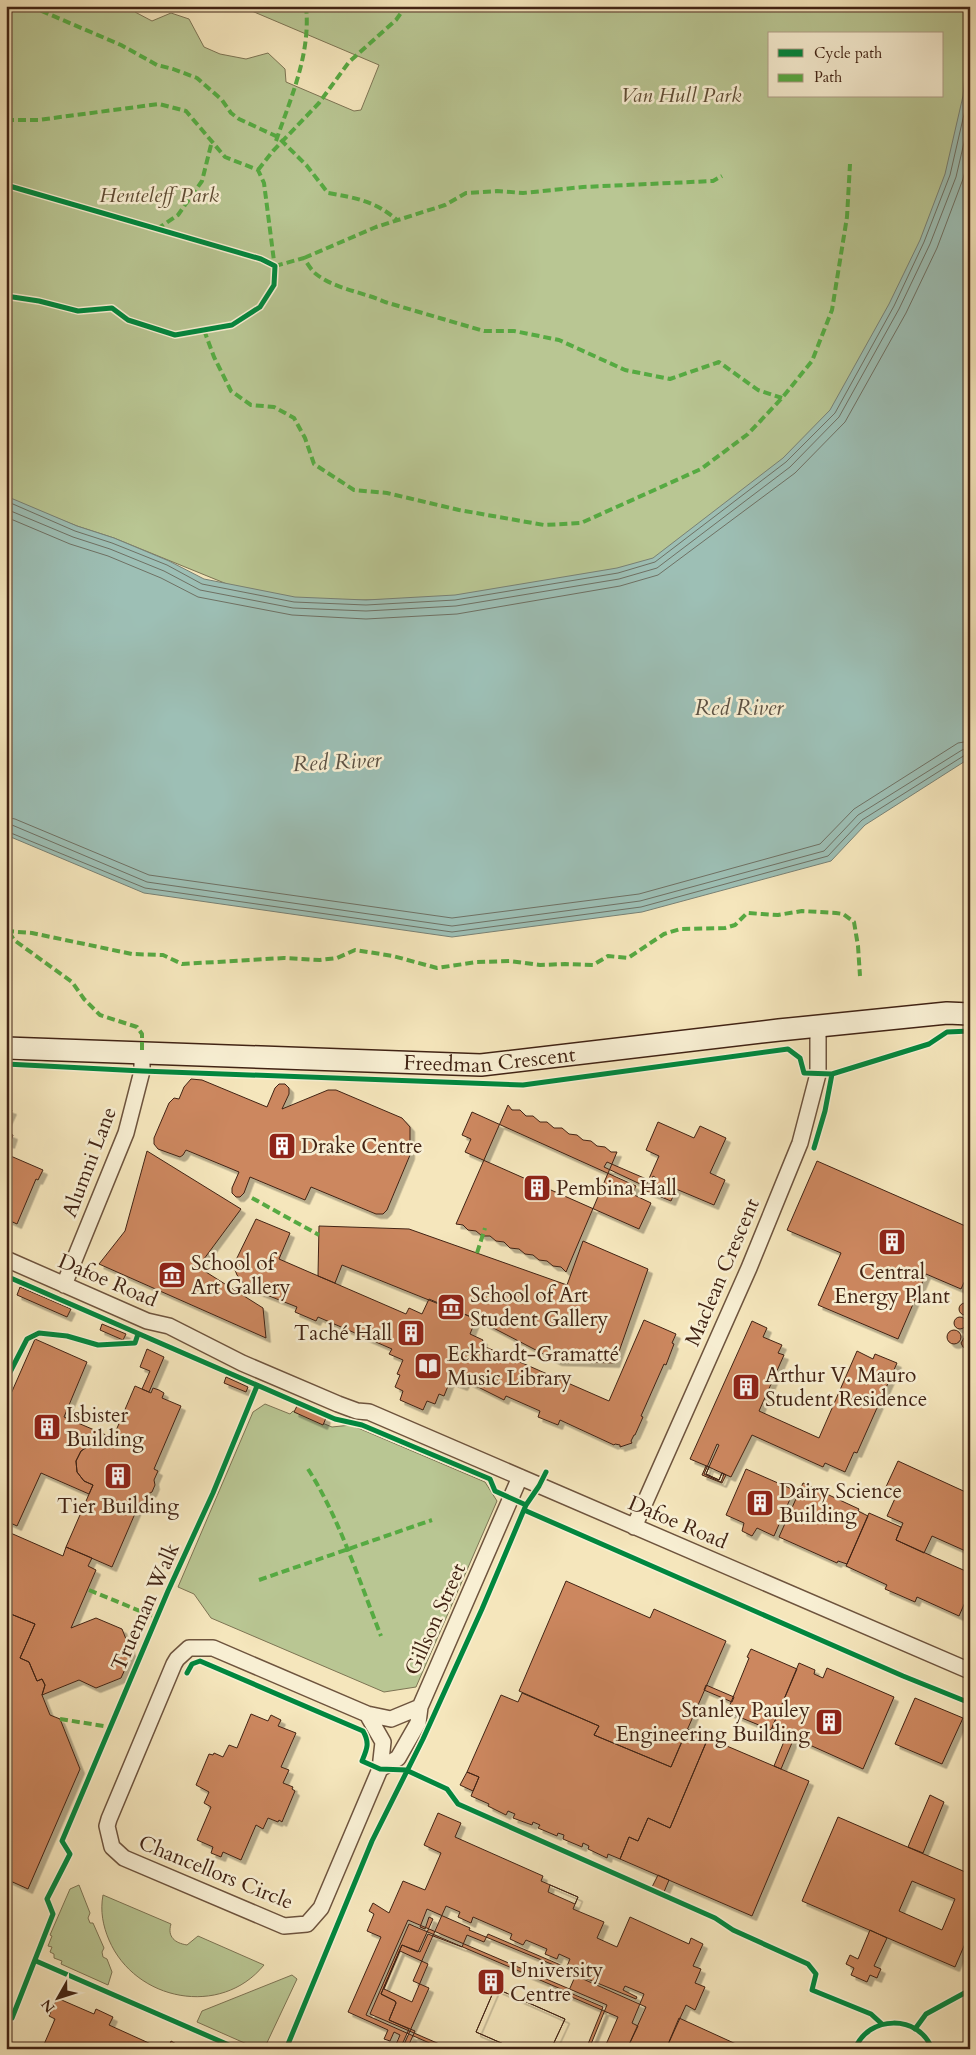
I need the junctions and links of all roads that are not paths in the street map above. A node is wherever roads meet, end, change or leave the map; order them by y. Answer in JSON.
{"nodes":[{"id":1,"x":970,"y":1014,"type":"edge"},
{"id":2,"x":818,"y":1027,"type":"junction"},
{"id":3,"x":6,"y":1048,"type":"edge"},
{"id":4,"x":142,"y":1052,"type":"junction"},
{"id":5,"x":6,"y":1259,"type":"edge"},
{"id":6,"x":64,"y":1285,"type":"junction"},
{"id":7,"x":520,"y":1477,"type":"junction"},
{"id":8,"x":634,"y":1526,"type":"junction"},
{"id":9,"x":970,"y":1671,"type":"edge"},
{"id":10,"x":420,"y":1706,"type":"junction"},
{"id":11,"x":367,"y":1714,"type":"junction"},
{"id":12,"x":380,"y":1769,"type":"junction"}],
"edges":[{"from":1,"to":2,"type":"street","name":"Freedman Crescent"},
{"from":2,"to":4,"type":"street","name":"Freedman Crescent"},
{"from":2,"to":8,"type":"street","name":"Maclean Crescent"},
{"from":3,"to":4,"type":"street","name":"Freedman Crescent"},
{"from":4,"to":6,"type":"street","name":"Alumni Lane"},
{"from":5,"to":6,"type":"street","name":"Dafoe Road"},
{"from":6,"to":7,"type":"street","name":"Dafoe Road"},
{"from":7,"to":8,"type":"street","name":"Dafoe Road"},
{"from":7,"to":10,"type":"street","name":"Gillson Street"},
{"from":8,"to":9,"type":"street","name":"Dafoe Road"},
{"from":10,"to":11,"type":"street","name":"Chancellors Circle"},
{"from":10,"to":12,"type":"street","name":"Gillson Street"},
{"from":11,"to":12,"type":"street","name":"Chancellors Circle"},
{"from":11,"to":12,"type":"street","name":"Chancellors Circle"}]}
